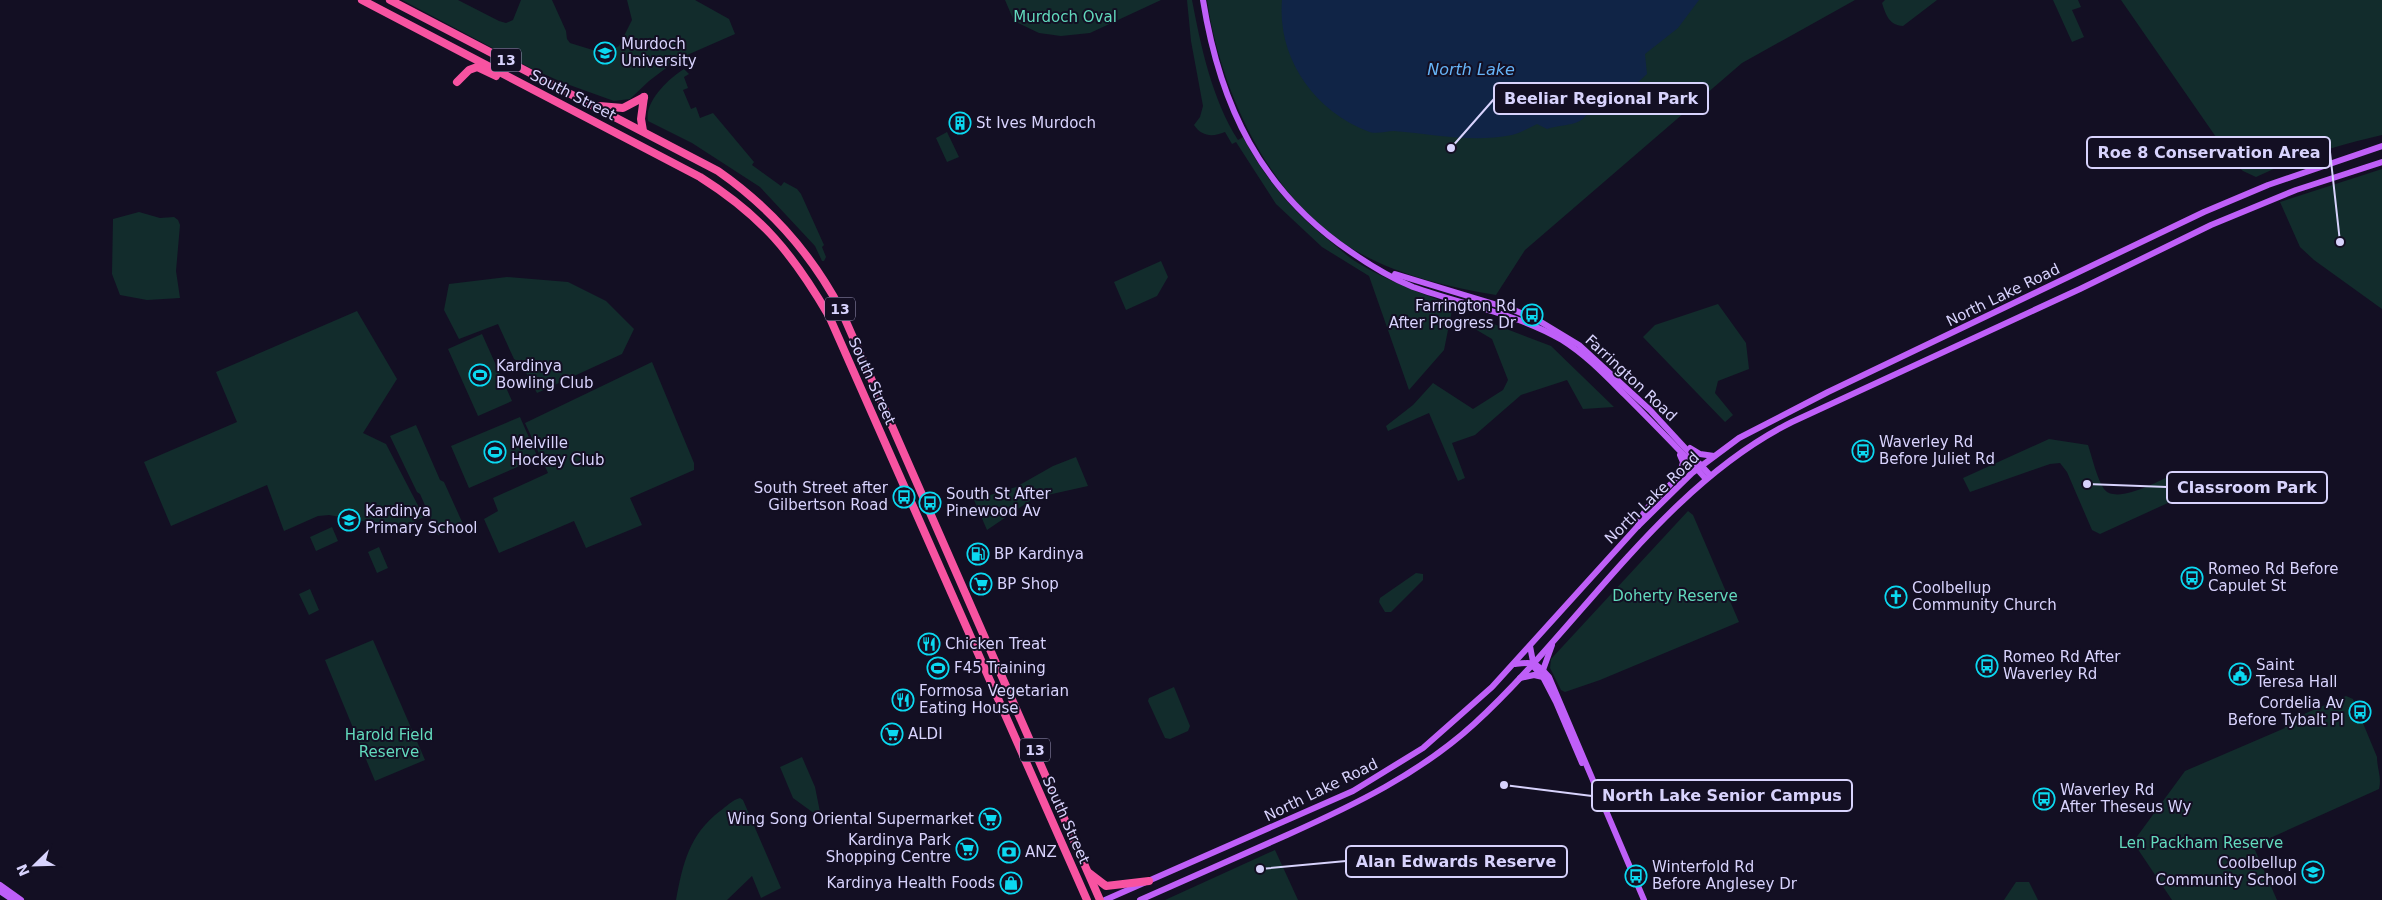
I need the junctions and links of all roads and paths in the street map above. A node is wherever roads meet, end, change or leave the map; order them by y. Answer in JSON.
{"nodes":[{"id":1,"x":362,"y":0,"type":"edge"},
{"id":2,"x":390,"y":0,"type":"edge"},
{"id":3,"x":1202,"y":0,"type":"edge"},
{"id":4,"x":515,"y":81,"type":"junction"},
{"id":5,"x":458,"y":82,"type":"dead end"},
{"id":6,"x":596,"y":106,"type":"junction"},
{"id":7,"x":642,"y":131,"type":"junction"},
{"id":8,"x":2382,"y":146,"type":"edge"},
{"id":9,"x":2382,"y":162,"type":"edge"},
{"id":10,"x":1353,"y":254,"type":"junction"},
{"id":11,"x":812,"y":261,"type":"junction"},
{"id":12,"x":801,"y":269,"type":"junction"},
{"id":13,"x":1634,"y":404,"type":"junction"},
{"id":14,"x":1650,"y":410,"type":"junction"},
{"id":15,"x":1714,"y":456,"type":"junction"},
{"id":16,"x":1699,"y":467,"type":"junction"},
{"id":17,"x":1708,"y":477,"type":"junction"},
{"id":18,"x":1637,"y":527,"type":"junction"},
{"id":19,"x":1555,"y":639,"type":"junction"},
{"id":20,"x":1530,"y":646,"type":"junction"},
{"id":21,"x":1533,"y":662,"type":"junction"},
{"id":22,"x":1514,"y":664,"type":"junction"},
{"id":23,"x":1543,"y":674,"type":"junction"},
{"id":24,"x":1519,"y":678,"type":"junction"},
{"id":25,"x":1088,"y":872,"type":"junction"},
{"id":26,"x":1149,"y":881,"type":"junction"},
{"id":27,"x":0,"y":885,"type":"edge"},
{"id":28,"x":0,"y":890,"type":"edge"},
{"id":29,"x":1083,"y":892,"type":"junction"},
{"id":30,"x":13,"y":900,"type":"edge"},
{"id":31,"x":21,"y":900,"type":"edge"},
{"id":32,"x":1079,"y":900,"type":"edge"},
{"id":33,"x":1087,"y":900,"type":"edge"},
{"id":34,"x":1100,"y":900,"type":"edge"},
{"id":35,"x":1106,"y":900,"type":"edge"},
{"id":36,"x":1140,"y":900,"type":"edge"},
{"id":37,"x":1640,"y":900,"type":"edge"},
{"id":38,"x":1644,"y":900,"type":"edge"}],
"edges":[{"from":1,"to":4,"type":"highway","name":"South Street","number":"13"},
{"from":2,"to":6,"type":"highway","name":"South Street","number":"13"},
{"from":3,"to":10,"type":"main road","name":"Farrington Road"},
{"from":4,"to":5,"type":"highway"},
{"from":4,"to":12,"type":"highway","name":"South Street","number":"13"},
{"from":6,"to":7,"type":"highway","name":"South Street","number":"13"},
{"from":6,"to":7,"type":"highway"},
{"from":7,"to":11,"type":"highway","name":"South Street","number":"13"},
{"from":8,"to":15,"type":"main road","name":"North Lake Road"},
{"from":9,"to":17,"type":"main road","name":"North Lake Road"},
{"from":10,"to":13,"type":"main road","name":"Farrington Road"},
{"from":10,"to":14,"type":"main road","name":"Farrington Road"},
{"from":11,"to":12,"type":"highway"},
{"from":11,"to":25,"type":"highway","name":"South Street","number":"13"},
{"from":12,"to":29,"type":"highway","name":"South Street","number":"13"},
{"from":13,"to":16,"type":"main road","name":"Farrington Road"},
{"from":13,"to":18,"type":"main road"},
{"from":14,"to":15,"type":"main road"},
{"from":14,"to":16,"type":"main road","name":"Farrington Road"},
{"from":15,"to":16,"type":"main road","name":"North Lake Road"},
{"from":16,"to":17,"type":"main road","name":"Farrington Road"},
{"from":16,"to":18,"type":"main road","name":"North Lake Road"},
{"from":17,"to":19,"type":"main road","name":"North Lake Road"},
{"from":18,"to":20,"type":"main road","name":"North Lake Road"},
{"from":19,"to":21,"type":"main road","name":"North Lake Road"},
{"from":19,"to":23,"type":"main road"},
{"from":20,"to":21,"type":"main road"},
{"from":20,"to":22,"type":"main road","name":"North Lake Road"},
{"from":21,"to":22,"type":"main road"},
{"from":21,"to":23,"type":"main road"},
{"from":21,"to":24,"type":"main road","name":"North Lake Road"},
{"from":22,"to":26,"type":"main road","name":"North Lake Road"},
{"from":23,"to":24,"type":"main road"},
{"from":23,"to":37,"type":"main road"},
{"from":23,"to":38,"type":"main road"},
{"from":24,"to":36,"type":"main road","name":"North Lake Road"},
{"from":25,"to":26,"type":"highway"},
{"from":25,"to":34,"type":"highway","name":"South Street","number":"13"},
{"from":26,"to":35,"type":"main road","name":"North Lake Road"},
{"from":27,"to":31,"type":"main road"},
{"from":28,"to":30,"type":"main road"},
{"from":29,"to":32,"type":"highway"},
{"from":29,"to":33,"type":"highway","name":"South Street","number":"13"}]}
